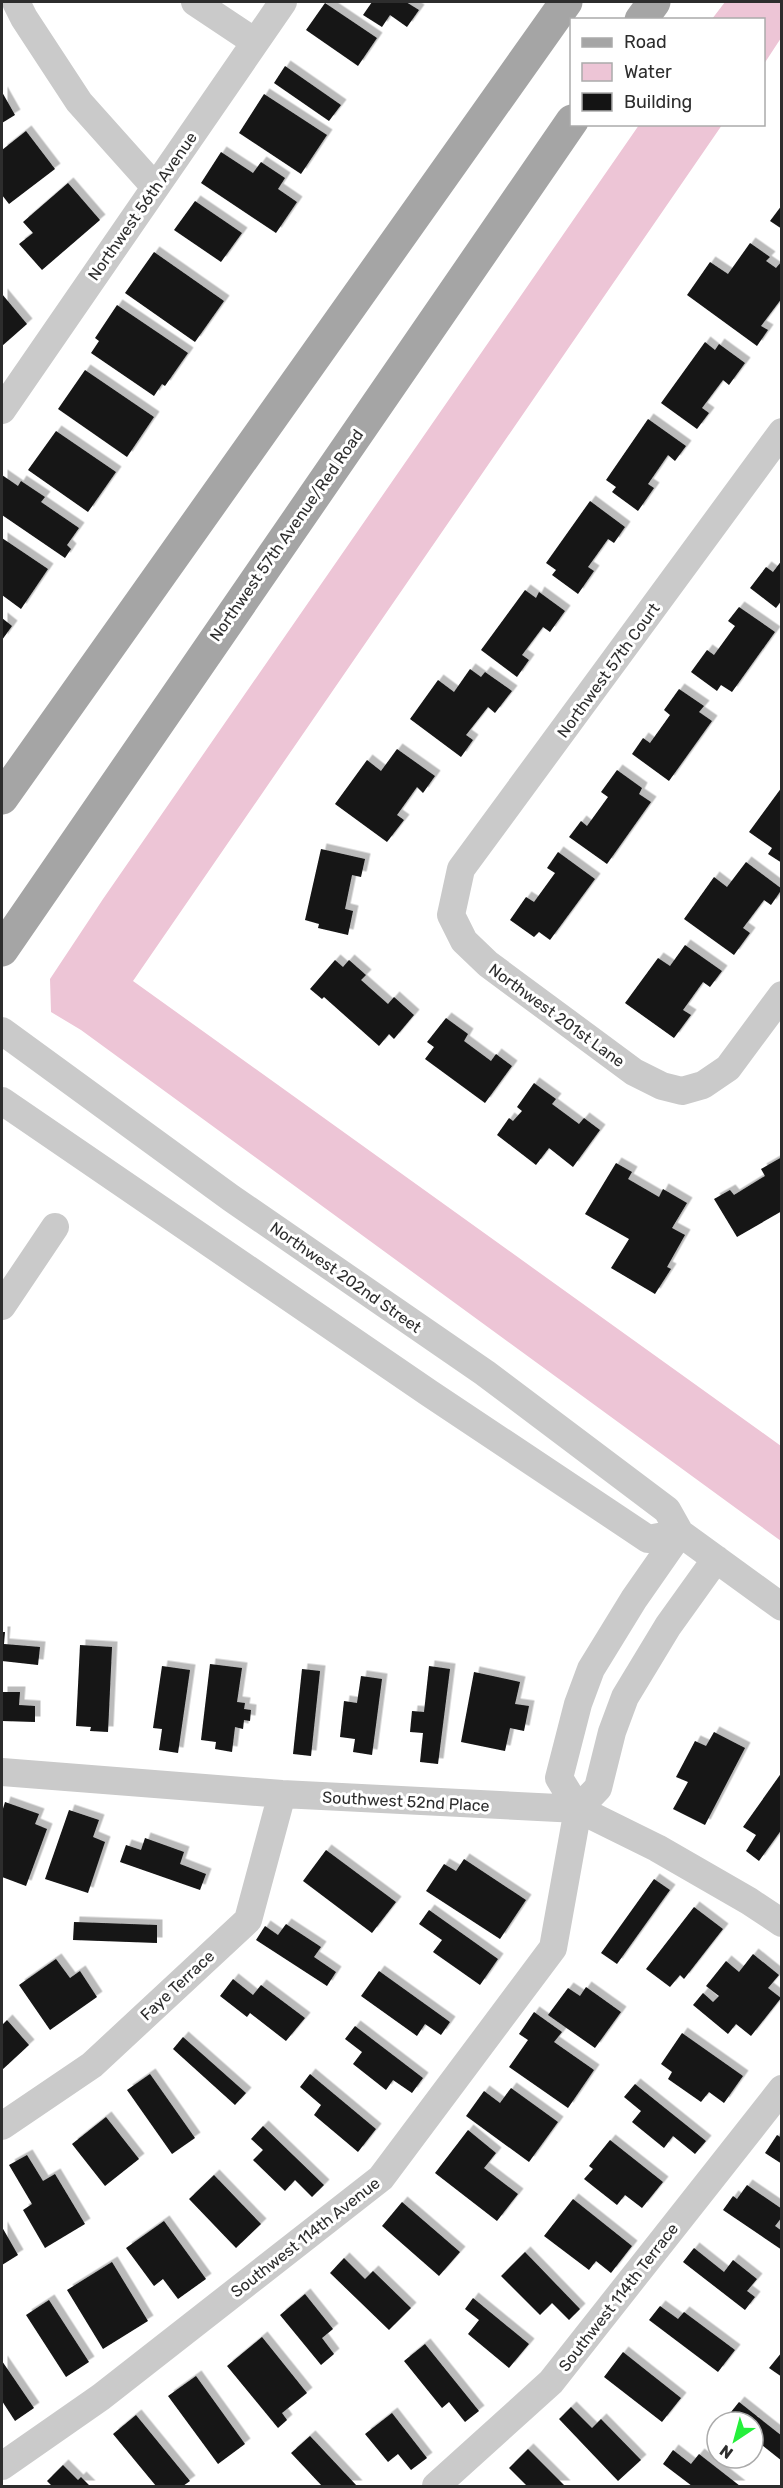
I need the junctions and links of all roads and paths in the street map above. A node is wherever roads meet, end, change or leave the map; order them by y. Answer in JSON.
{"nodes":[{"id":1,"x":16,"y":2,"type":"edge"},
{"id":2,"x":195,"y":2,"type":"edge"},
{"id":3,"x":283,"y":2,"type":"edge"},
{"id":4,"x":566,"y":2,"type":"edge"},
{"id":5,"x":654,"y":2,"type":"edge"},
{"id":6,"x":642,"y":18,"type":"edge"},
{"id":7,"x":255,"y":42,"type":"junction"},
{"id":8,"x":570,"y":124,"type":"edge"},
{"id":9,"x":155,"y":187,"type":"junction"},
{"id":10,"x":2,"y":410,"type":"edge"},
{"id":11,"x":782,"y":432,"type":"edge"},
{"id":12,"x":2,"y":798,"type":"edge"},
{"id":13,"x":451,"y":915,"type":"joint"},
{"id":14,"x":2,"y":950,"type":"edge"},
{"id":15,"x":782,"y":995,"type":"edge"},
{"id":16,"x":2,"y":1031,"type":"edge"},
{"id":17,"x":2,"y":1101,"type":"edge"},
{"id":18,"x":55,"y":1227,"type":"dead end"},
{"id":19,"x":2,"y":1306,"type":"edge"},
{"id":20,"x":680,"y":1533,"type":"junction"},
{"id":21,"x":716,"y":1559,"type":"junction"},
{"id":22,"x":782,"y":1607,"type":"edge"},
{"id":23,"x":604,"y":1647,"type":"junction"},
{"id":24,"x":641,"y":1670,"type":"junction"},
{"id":25,"x":574,"y":1721,"type":"junction"},
{"id":26,"x":612,"y":1732,"type":"junction"},
{"id":27,"x":2,"y":1772,"type":"edge"},
{"id":28,"x":282,"y":1794,"type":"junction"},
{"id":29,"x":578,"y":1809,"type":"junction"},
{"id":30,"x":782,"y":1923,"type":"edge"},
{"id":31,"x":782,"y":2089,"type":"edge"},
{"id":32,"x":2,"y":2126,"type":"edge"},
{"id":33,"x":2,"y":2466,"type":"edge"},
{"id":34,"x":436,"y":2487,"type":"edge"}],
"edges":[{"from":1,"to":9,"type":"street"},
{"from":2,"to":7,"type":"street"},
{"from":3,"to":7,"type":"street","name":"Northwest 56th Avenue"},
{"from":4,"to":12,"type":"main road"},
{"from":5,"to":6,"type":"main road"},
{"from":7,"to":9,"type":"street","name":"Northwest 56th Avenue"},
{"from":8,"to":14,"type":"main road","name":"Northwest 57th Avenue/Red Road"},
{"from":9,"to":10,"type":"street","name":"Northwest 56th Avenue"},
{"from":11,"to":13,"type":"street","name":"Northwest 57th Court"},
{"from":13,"to":15,"type":"street","name":"Northwest 201st Lane"},
{"from":16,"to":20,"type":"street","name":"Northwest 202nd Street"},
{"from":17,"to":20,"type":"street"},
{"from":18,"to":19,"type":"street"},
{"from":20,"to":21,"type":"street","name":"Northwest 202nd Street"},
{"from":20,"to":23,"type":"street"},
{"from":21,"to":22,"type":"street","name":"Northwest 202nd Street"},
{"from":21,"to":24,"type":"street"},
{"from":23,"to":24,"type":"street"},
{"from":23,"to":25,"type":"street"},
{"from":24,"to":26,"type":"street"},
{"from":25,"to":26,"type":"street"},
{"from":25,"to":29,"type":"street"},
{"from":26,"to":29,"type":"street"},
{"from":27,"to":28,"type":"street","name":"Southwest 52nd Place"},
{"from":28,"to":29,"type":"street","name":"Southwest 52nd Place"},
{"from":28,"to":32,"type":"street","name":"Faye Terrace"},
{"from":29,"to":30,"type":"street","name":"Southwest 52nd Place"},
{"from":29,"to":33,"type":"street","name":"Southwest 114th Avenue"},
{"from":31,"to":34,"type":"street","name":"Southwest 114th Terrace"}]}
